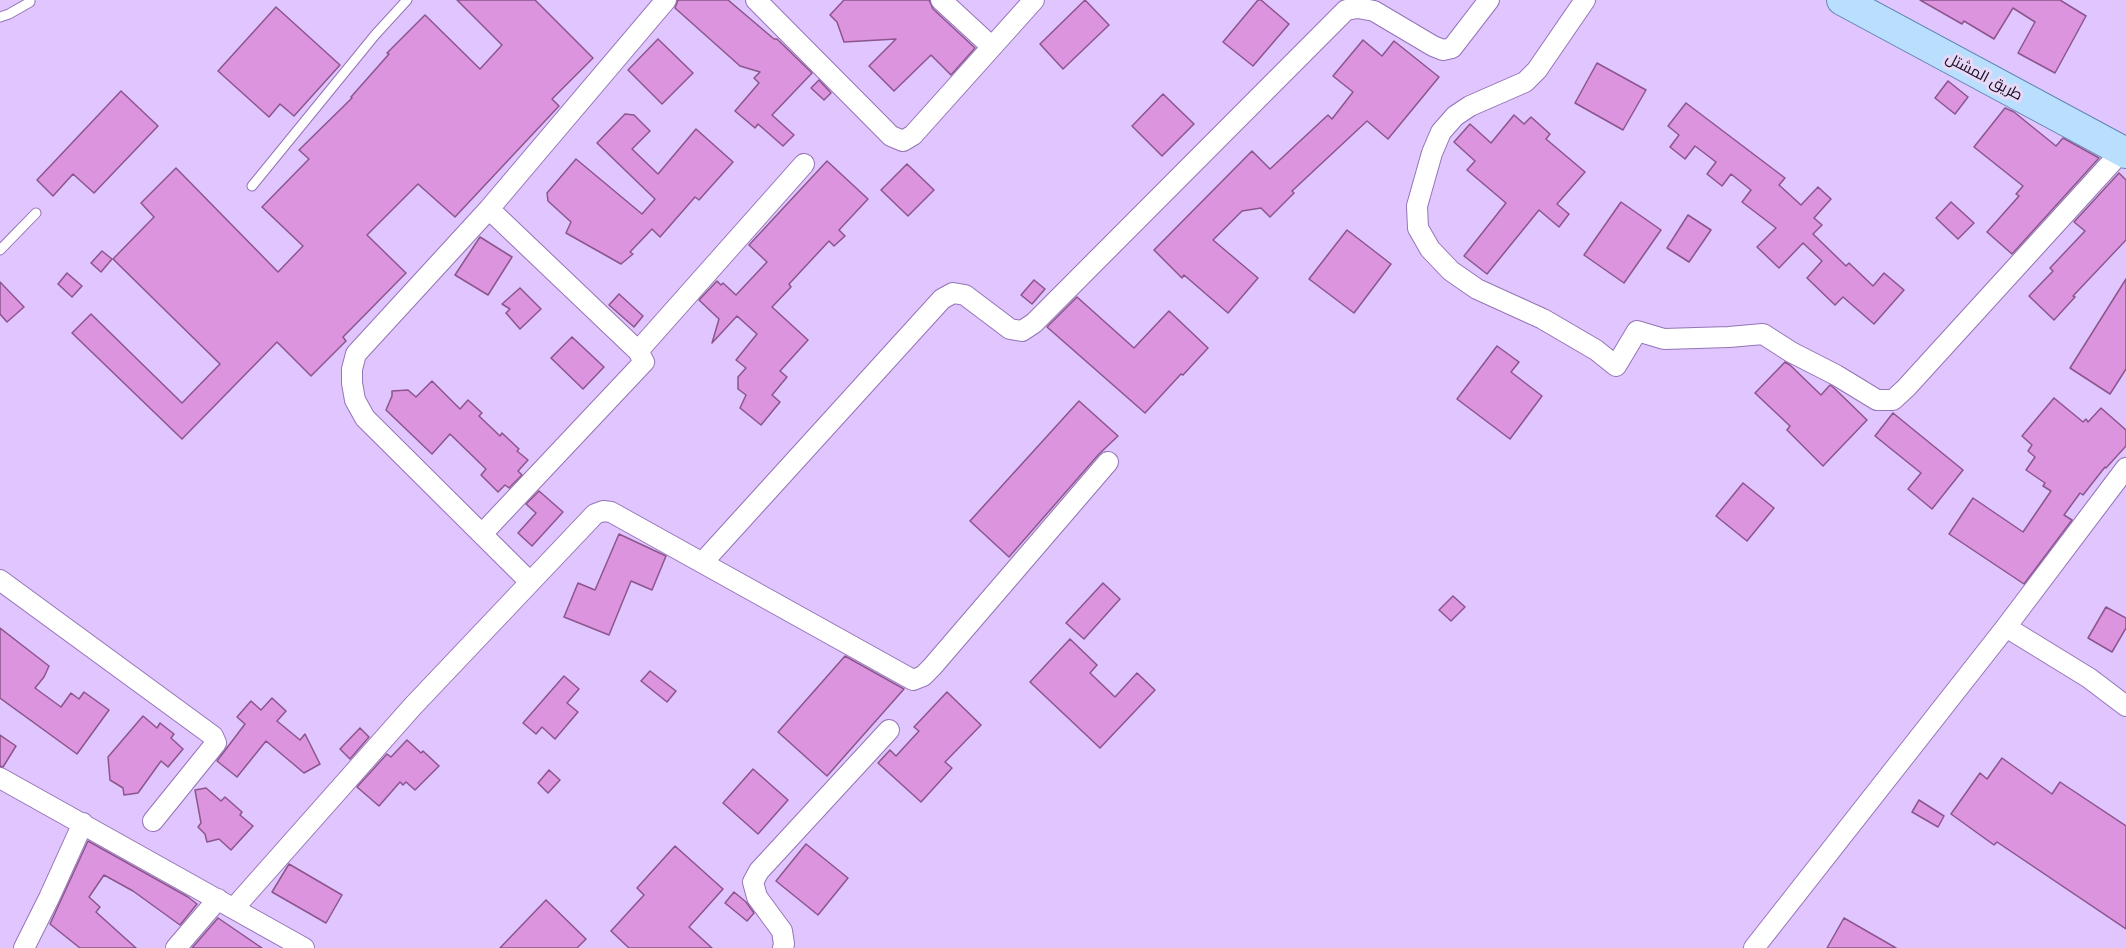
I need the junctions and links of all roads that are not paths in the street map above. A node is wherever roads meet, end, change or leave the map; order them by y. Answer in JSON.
{"nodes":[{"id":1,"x":30,"y":0,"type":"edge"},
{"id":2,"x":407,"y":0,"type":"edge"},
{"id":3,"x":666,"y":0,"type":"edge"},
{"id":4,"x":756,"y":0,"type":"edge"},
{"id":5,"x":941,"y":0,"type":"edge"},
{"id":6,"x":1034,"y":0,"type":"edge"},
{"id":7,"x":1489,"y":0,"type":"edge"},
{"id":8,"x":1586,"y":0,"type":"edge"},
{"id":9,"x":1842,"y":0,"type":"edge"},
{"id":10,"x":0,"y":17,"type":"edge"},
{"id":11,"x":991,"y":46,"type":"junction"},
{"id":12,"x":2124,"y":152,"type":"edge"},
{"id":13,"x":804,"y":164,"type":"dead end"},
{"id":14,"x":252,"y":186,"type":"dead end"},
{"id":15,"x":489,"y":209,"type":"junction"},
{"id":16,"x":36,"y":213,"type":"dead end"},
{"id":17,"x":0,"y":250,"type":"edge"},
{"id":18,"x":638,"y":351,"type":"junction"},
{"id":19,"x":1108,"y":462,"type":"dead end"},
{"id":20,"x":2126,"y":468,"type":"edge"},
{"id":21,"x":482,"y":534,"type":"junction"},
{"id":22,"x":703,"y":562,"type":"junction"},
{"id":23,"x":0,"y":580,"type":"edge"},
{"id":24,"x":530,"y":582,"type":"junction"},
{"id":25,"x":2006,"y":627,"type":"junction"},
{"id":26,"x":2126,"y":706,"type":"edge"},
{"id":27,"x":889,"y":730,"type":"dead end"},
{"id":28,"x":0,"y":778,"type":"edge"},
{"id":29,"x":153,"y":821,"type":"dead end"},
{"id":30,"x":83,"y":823,"type":"junction"},
{"id":31,"x":226,"y":903,"type":"junction"},
{"id":32,"x":24,"y":948,"type":"edge"},
{"id":33,"x":176,"y":948,"type":"edge"},
{"id":34,"x":304,"y":948,"type":"edge"},
{"id":35,"x":783,"y":948,"type":"edge"},
{"id":36,"x":1754,"y":948,"type":"edge"}],
"edges":[{"from":1,"to":10,"type":"lane"},
{"from":2,"to":14,"type":"lane"},
{"from":3,"to":15,"type":"street"},
{"from":4,"to":11,"type":"street"},
{"from":5,"to":11,"type":"street"},
{"from":6,"to":11,"type":"street"},
{"from":7,"to":22,"type":"street"},
{"from":8,"to":12,"type":"street"},
{"from":9,"to":12,"type":"main road","name":"طريق المشتل"},
{"from":13,"to":18,"type":"street"},
{"from":15,"to":18,"type":"street"},
{"from":15,"to":21,"type":"street"},
{"from":16,"to":17,"type":"lane"},
{"from":18,"to":21,"type":"street"},
{"from":19,"to":22,"type":"street"},
{"from":20,"to":25,"type":"street"},
{"from":21,"to":24,"type":"street"},
{"from":22,"to":24,"type":"street"},
{"from":23,"to":29,"type":"street"},
{"from":24,"to":31,"type":"street"},
{"from":25,"to":26,"type":"street"},
{"from":25,"to":36,"type":"street"},
{"from":27,"to":35,"type":"street"},
{"from":28,"to":30,"type":"street"},
{"from":30,"to":31,"type":"street"},
{"from":30,"to":32,"type":"street"},
{"from":31,"to":33,"type":"street"},
{"from":31,"to":34,"type":"street"}]}
